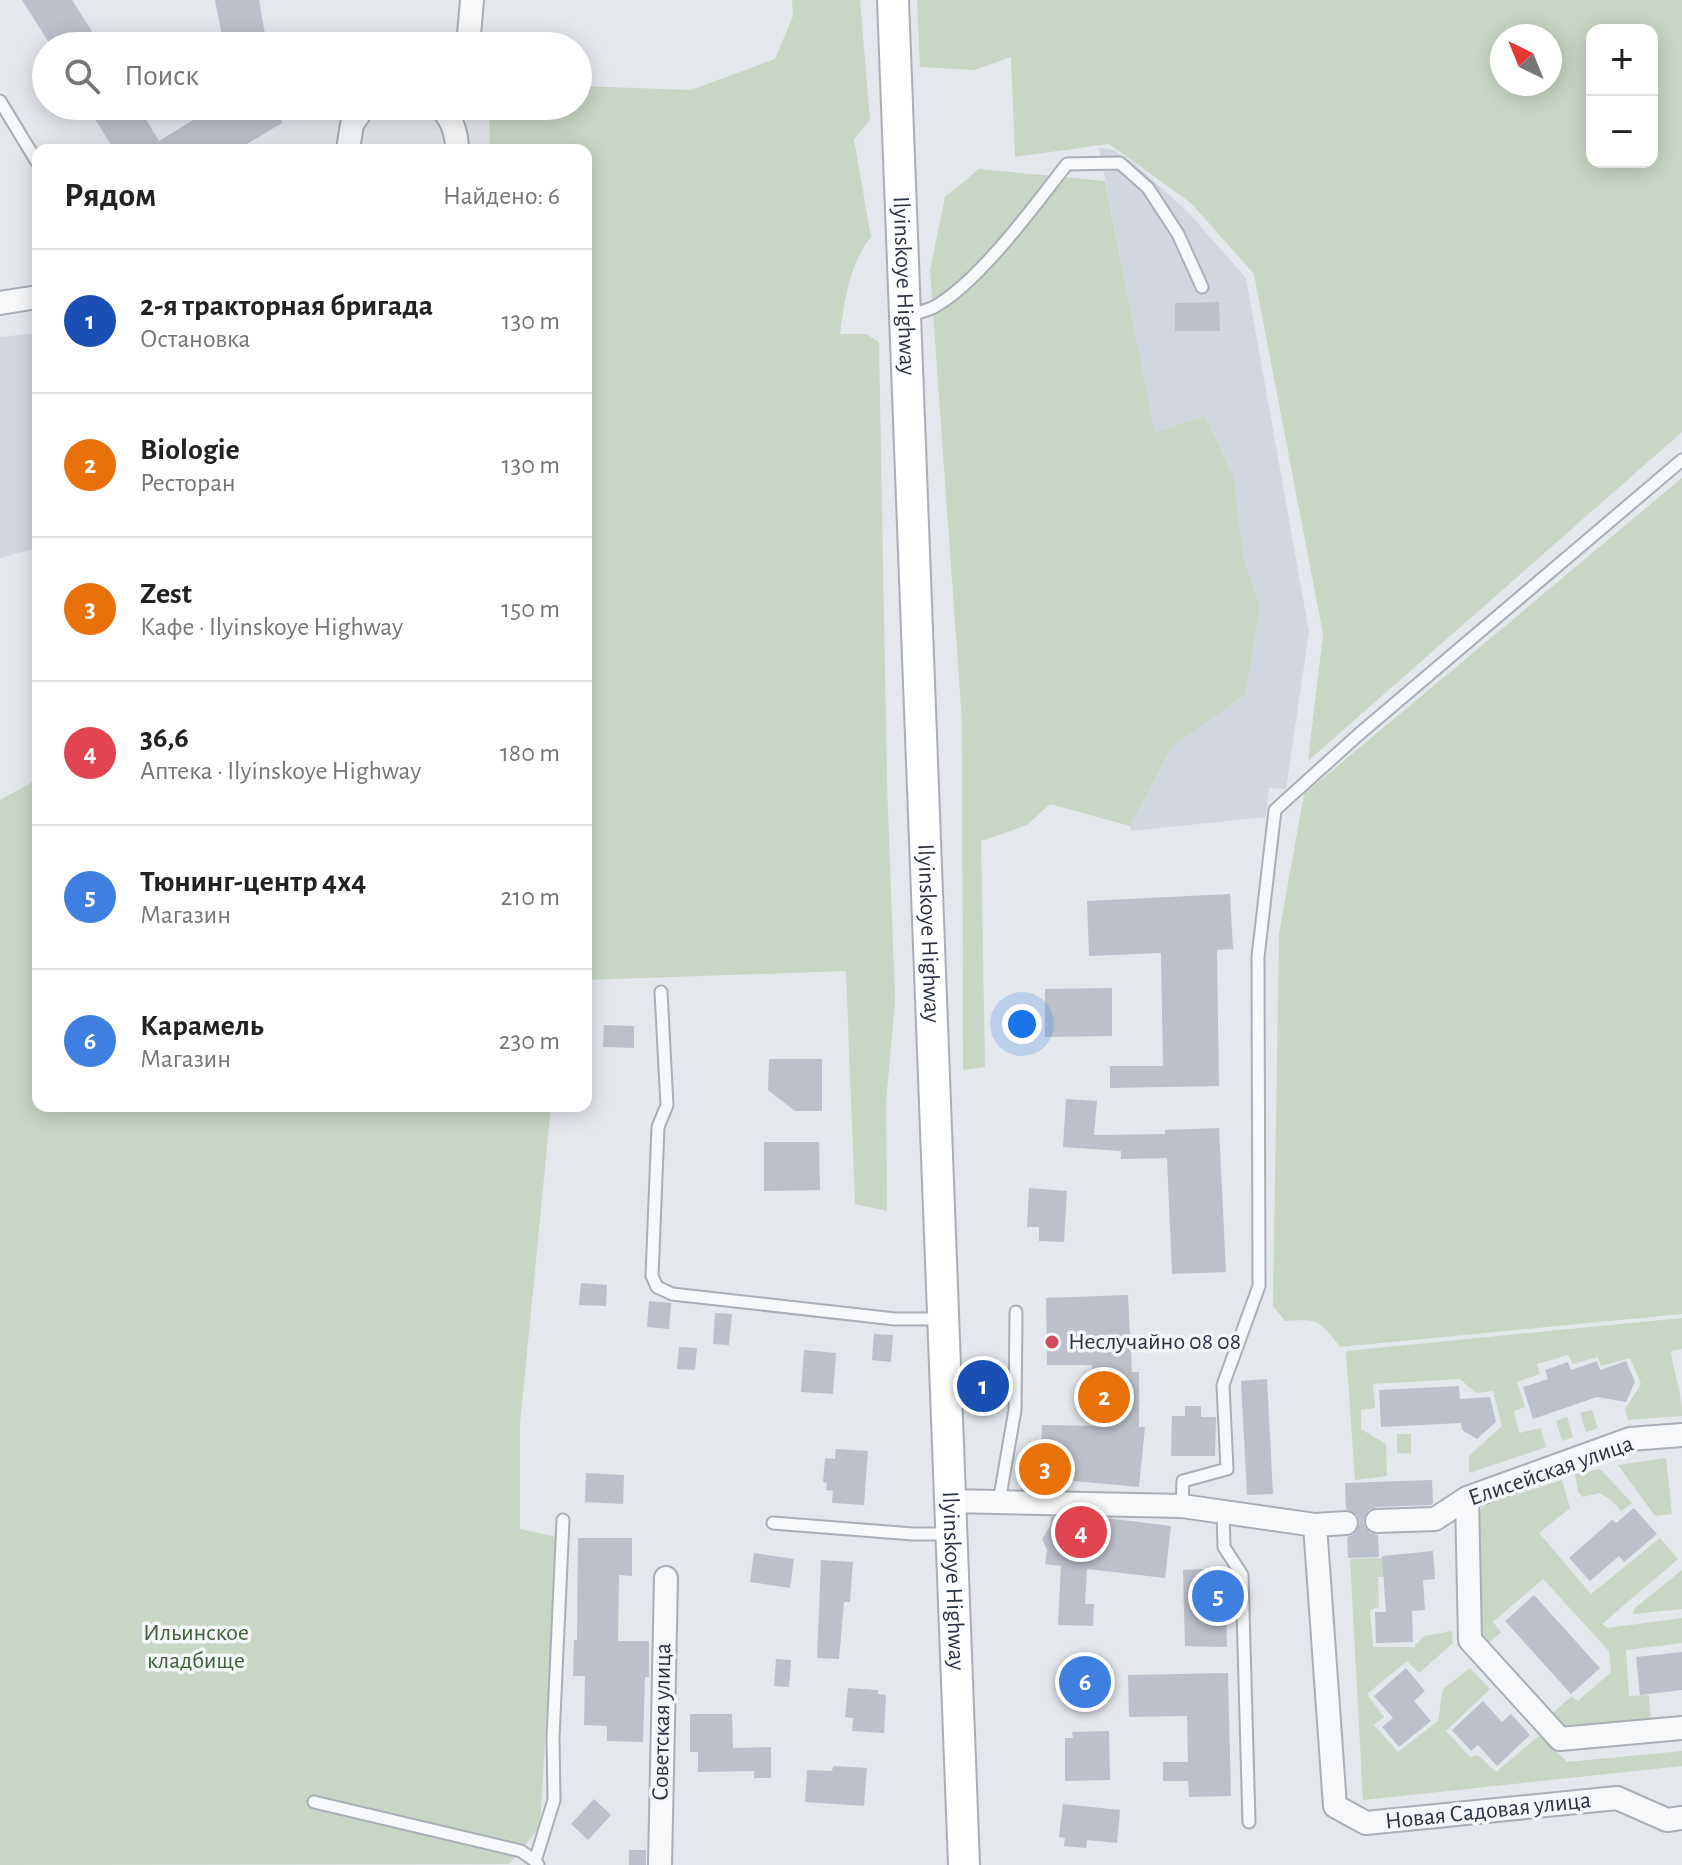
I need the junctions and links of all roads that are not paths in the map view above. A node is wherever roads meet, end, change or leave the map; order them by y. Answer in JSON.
{"nodes":[{"id":1,"x":472,"y":0,"type":"edge"},
{"id":2,"x":893,"y":0,"type":"edge"},
{"id":3,"x":469,"y":32,"type":"edge"},
{"id":4,"x":0,"y":101,"type":"edge"},
{"id":5,"x":355,"y":120,"type":"edge"},
{"id":6,"x":451,"y":120,"type":"edge"},
{"id":7,"x":454,"y":120,"type":"edge"},
{"id":8,"x":456,"y":141,"type":"edge"},
{"id":9,"x":349,"y":144,"type":"edge"},
{"id":10,"x":32,"y":154,"type":"edge"},
{"id":11,"x":1202,"y":287,"type":"dead end"},
{"id":12,"x":32,"y":298,"type":"edge"},
{"id":13,"x":0,"y":303,"type":"edge"},
{"id":14,"x":905,"y":317,"type":"junction"},
{"id":15,"x":1682,"y":460,"type":"edge"},
{"id":16,"x":661,"y":992,"type":"dead end"},
{"id":17,"x":1016,"y":1312,"type":"dead end"},
{"id":18,"x":942,"y":1319,"type":"junction"},
{"id":19,"x":1682,"y":1435,"type":"edge"},
{"id":20,"x":1467,"y":1498,"type":"junction"},
{"id":21,"x":949,"y":1501,"type":"junction"},
{"id":22,"x":999,"y":1502,"type":"junction"},
{"id":23,"x":1182,"y":1506,"type":"junction"},
{"id":24,"x":1223,"y":1512,"type":"junction"},
{"id":25,"x":563,"y":1520,"type":"dead end"},
{"id":26,"x":1377,"y":1521,"type":"dead end"},
{"id":27,"x":773,"y":1523,"type":"dead end"},
{"id":28,"x":1346,"y":1523,"type":"dead end"},
{"id":29,"x":1315,"y":1525,"type":"junction"},
{"id":30,"x":950,"y":1534,"type":"junction"},
{"id":31,"x":666,"y":1578,"type":"dead end"},
{"id":32,"x":1682,"y":1728,"type":"edge"},
{"id":33,"x":314,"y":1802,"type":"dead end"},
{"id":34,"x":1682,"y":1818,"type":"edge"},
{"id":35,"x":1249,"y":1822,"type":"dead end"},
{"id":36,"x":536,"y":1863,"type":"edge"},
{"id":37,"x":660,"y":1865,"type":"edge"},
{"id":38,"x":964,"y":1865,"type":"edge"}],
"edges":[{"from":1,"to":3,"type":"street"},
{"from":2,"to":14,"type":"main road","name":"Ilyinskoye Highway"},
{"from":4,"to":10,"type":"lane"},
{"from":5,"to":9,"type":"street"},
{"from":6,"to":8,"type":"street"},
{"from":7,"to":8,"type":"street"},
{"from":11,"to":14,"type":"lane"},
{"from":12,"to":13,"type":"street"},
{"from":14,"to":18,"type":"main road","name":"Ilyinskoye Highway"},
{"from":15,"to":23,"type":"lane"},
{"from":16,"to":18,"type":"lane"},
{"from":17,"to":22,"type":"lane"},
{"from":18,"to":21,"type":"main road","name":"Ilyinskoye Highway"},
{"from":19,"to":20,"type":"street","name":"Елисейская улица"},
{"from":20,"to":26,"type":"street","name":"Елисейская улица"},
{"from":20,"to":32,"type":"street"},
{"from":21,"to":22,"type":"street"},
{"from":21,"to":30,"type":"main road","name":"Ilyinskoye Highway"},
{"from":22,"to":23,"type":"street"},
{"from":23,"to":24,"type":"street"},
{"from":24,"to":29,"type":"street"},
{"from":24,"to":35,"type":"lane"},
{"from":25,"to":36,"type":"lane"},
{"from":27,"to":30,"type":"lane"},
{"from":28,"to":29,"type":"street"},
{"from":29,"to":34,"type":"street","name":"Новая Садовая улица"},
{"from":30,"to":38,"type":"main road","name":"Ilyinskoye Highway"},
{"from":31,"to":37,"type":"street","name":"Советская улица"},
{"from":33,"to":36,"type":"lane"}]}
